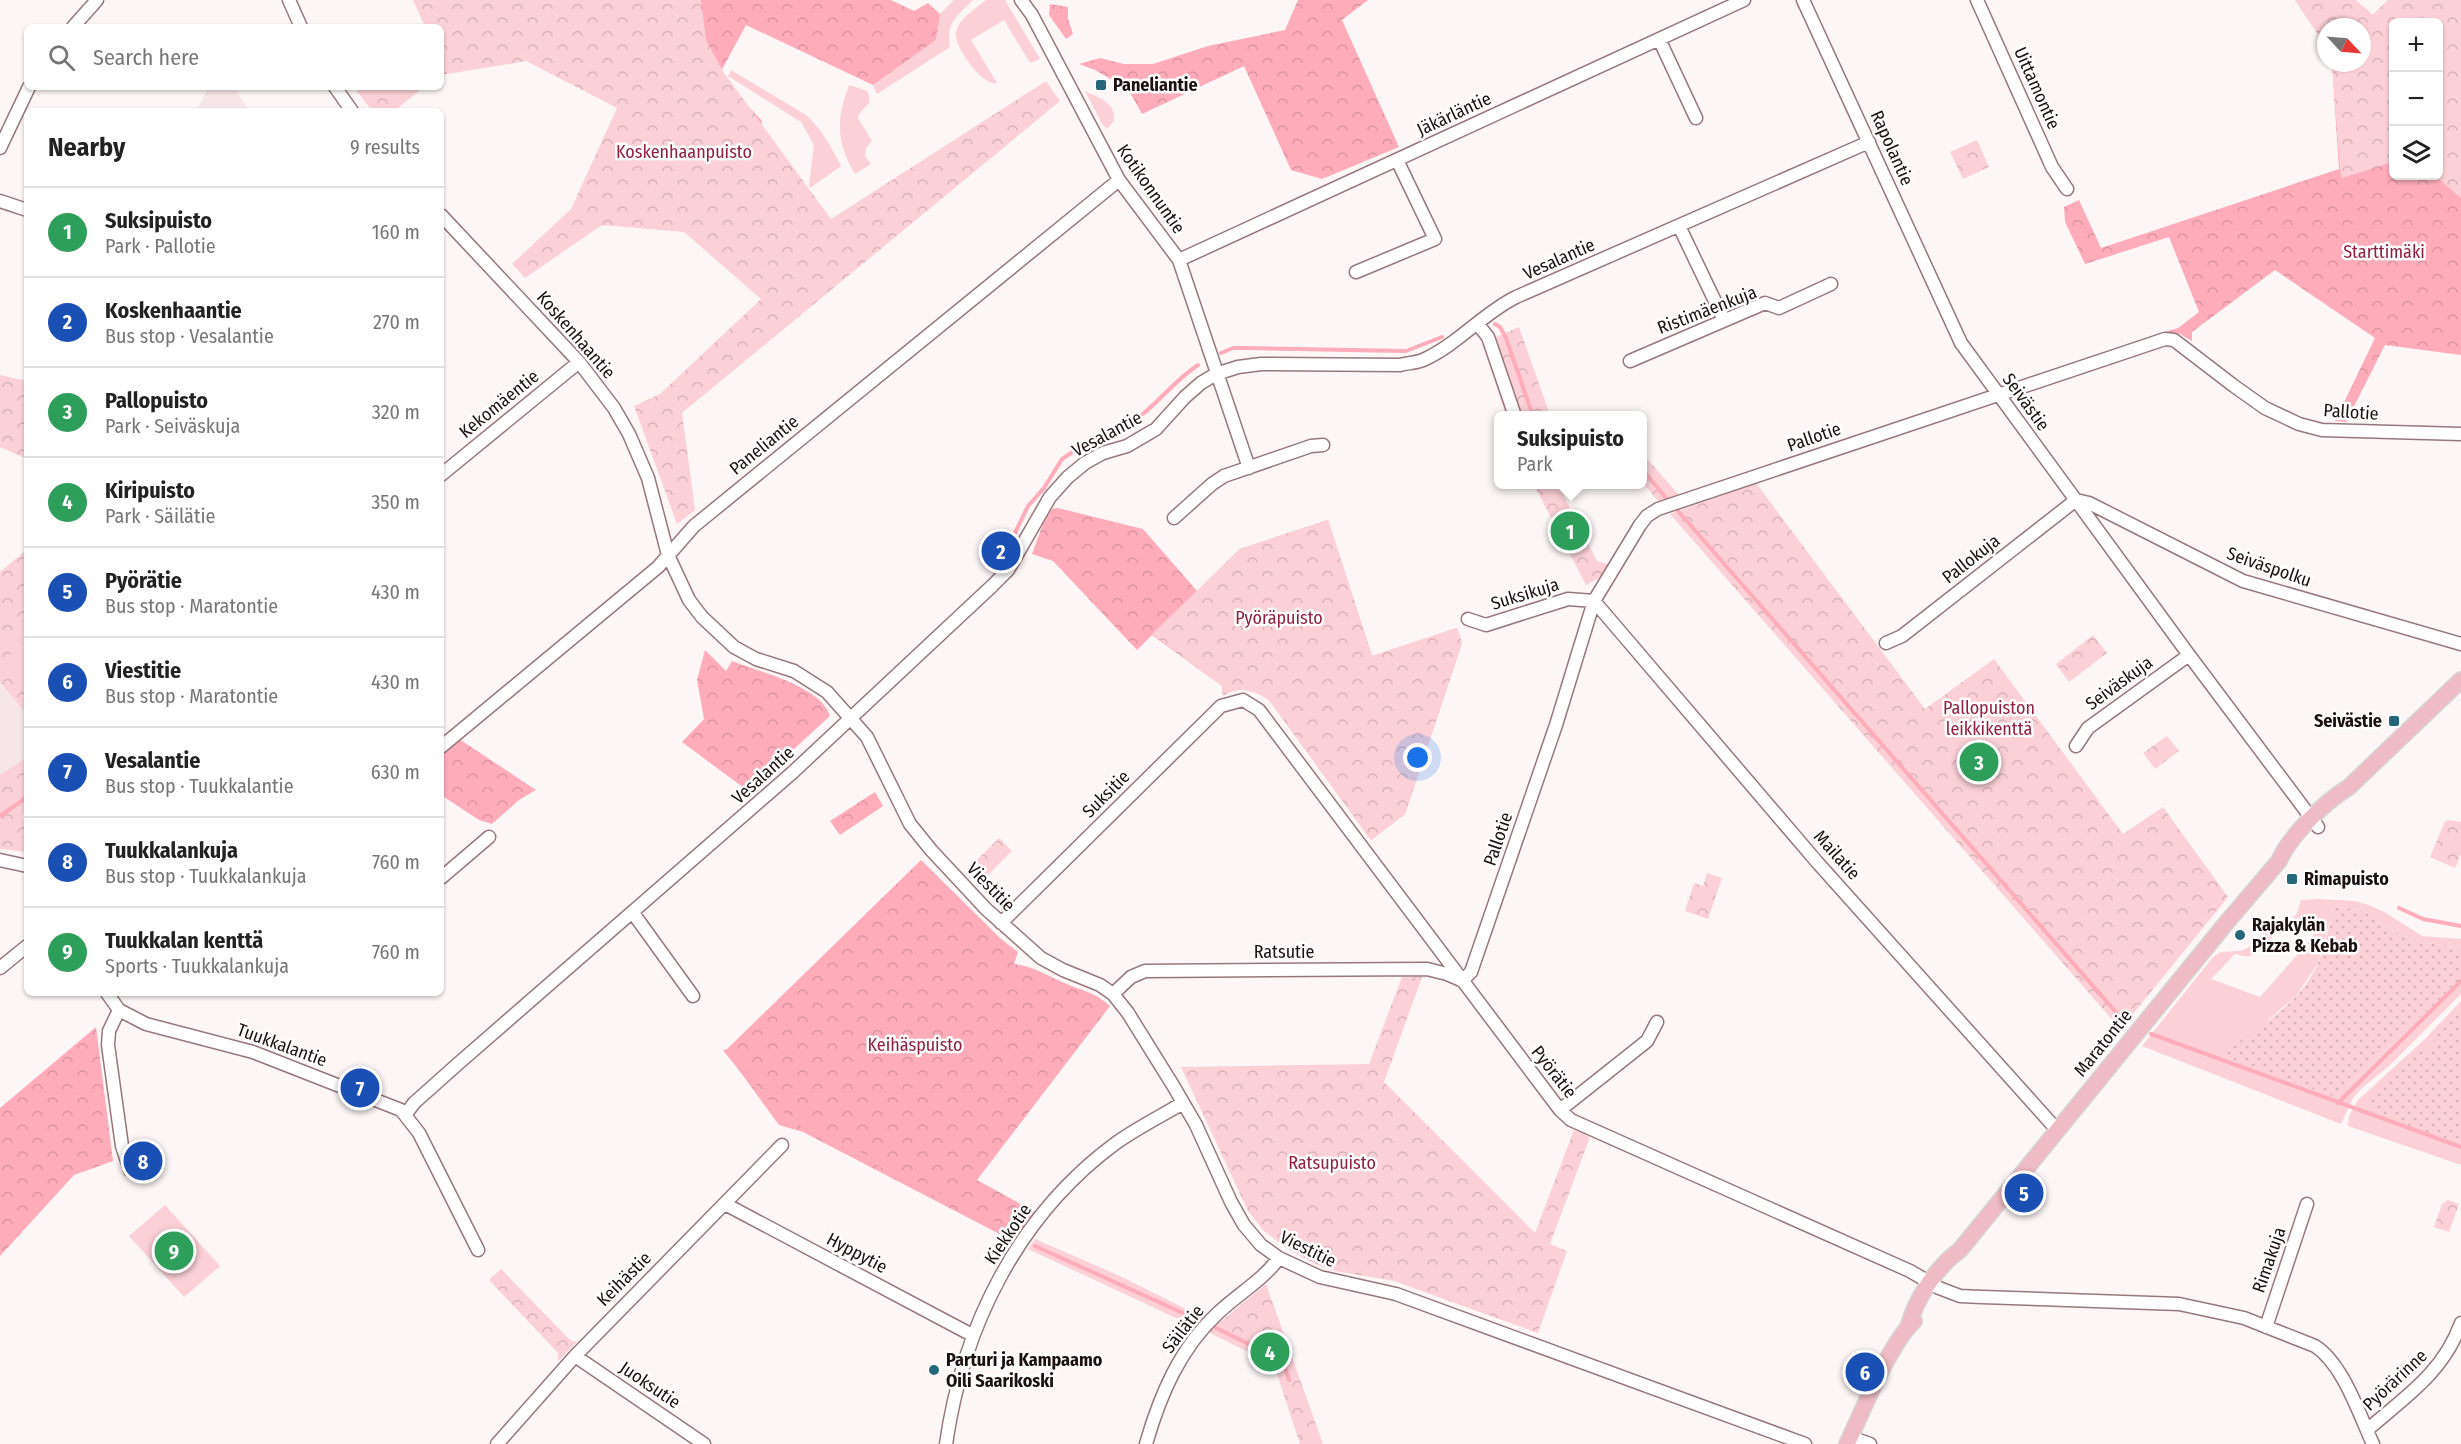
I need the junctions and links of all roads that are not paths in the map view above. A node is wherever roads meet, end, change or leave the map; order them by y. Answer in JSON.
{"nodes":[{"id":1,"x":97,"y":0,"type":"edge"},
{"id":2,"x":290,"y":0,"type":"edge"},
{"id":3,"x":1744,"y":0,"type":"edge"},
{"id":4,"x":1803,"y":0,"type":"edge"},
{"id":5,"x":1977,"y":0,"type":"edge"},
{"id":6,"x":1024,"y":1,"type":"edge"},
{"id":7,"x":76,"y":24,"type":"edge"},
{"id":8,"x":300,"y":24,"type":"edge"},
{"id":9,"x":1659,"y":39,"type":"junction"},
{"id":10,"x":28,"y":90,"type":"edge"},
{"id":11,"x":337,"y":90,"type":"edge"},
{"id":12,"x":350,"y":108,"type":"edge"},
{"id":13,"x":1696,"y":118,"type":"dead end"},
{"id":14,"x":1869,"y":142,"type":"junction"},
{"id":15,"x":0,"y":148,"type":"edge"},
{"id":16,"x":1397,"y":160,"type":"junction"},
{"id":17,"x":1119,"y":180,"type":"junction"},
{"id":18,"x":2067,"y":189,"type":"dead end"},
{"id":19,"x":0,"y":201,"type":"edge"},
{"id":20,"x":24,"y":209,"type":"edge"},
{"id":21,"x":444,"y":220,"type":"edge"},
{"id":22,"x":1679,"y":226,"type":"junction"},
{"id":23,"x":1179,"y":260,"type":"junction"},
{"id":24,"x":1356,"y":272,"type":"dead end"},
{"id":25,"x":1831,"y":284,"type":"dead end"},
{"id":26,"x":1946,"y":312,"type":"joint"},
{"id":27,"x":1724,"y":320,"type":"junction"},
{"id":28,"x":1480,"y":327,"type":"dead end"},
{"id":29,"x":1630,"y":361,"type":"dead end"},
{"id":30,"x":579,"y":362,"type":"junction"},
{"id":31,"x":1216,"y":374,"type":"junction"},
{"id":32,"x":1999,"y":395,"type":"junction"},
{"id":33,"x":1513,"y":411,"type":"edge"},
{"id":34,"x":2461,"y":434,"type":"edge"},
{"id":35,"x":1323,"y":445,"type":"dead end"},
{"id":36,"x":1249,"y":468,"type":"junction"},
{"id":37,"x":444,"y":473,"type":"edge"},
{"id":38,"x":2076,"y":500,"type":"junction"},
{"id":39,"x":1174,"y":518,"type":"dead end"},
{"id":40,"x":668,"y":555,"type":"junction"},
{"id":41,"x":1594,"y":601,"type":"junction"},
{"id":42,"x":1468,"y":619,"type":"dead end"},
{"id":43,"x":1886,"y":643,"type":"dead end"},
{"id":44,"x":2461,"y":644,"type":"edge"},
{"id":45,"x":2189,"y":655,"type":"junction"},
{"id":46,"x":2461,"y":680,"type":"edge"},
{"id":47,"x":1243,"y":700,"type":"joint"},
{"id":48,"x":852,"y":717,"type":"junction"},
{"id":49,"x":444,"y":745,"type":"edge"},
{"id":50,"x":2076,"y":746,"type":"dead end"},
{"id":51,"x":2315,"y":823,"type":"junction"},
{"id":52,"x":489,"y":837,"type":"dead end"},
{"id":53,"x":931,"y":850,"type":"joint"},
{"id":54,"x":0,"y":860,"type":"edge"},
{"id":55,"x":24,"y":865,"type":"edge"},
{"id":56,"x":444,"y":875,"type":"edge"},
{"id":57,"x":633,"y":913,"type":"junction"},
{"id":58,"x":1001,"y":923,"type":"junction"},
{"id":59,"x":24,"y":948,"type":"edge"},
{"id":60,"x":0,"y":968,"type":"edge"},
{"id":61,"x":1462,"y":981,"type":"junction"},
{"id":62,"x":1113,"y":994,"type":"junction"},
{"id":63,"x":109,"y":996,"type":"edge"},
{"id":64,"x":693,"y":996,"type":"dead end"},
{"id":65,"x":119,"y":1010,"type":"junction"},
{"id":66,"x":1657,"y":1022,"type":"dead end"},
{"id":67,"x":1183,"y":1103,"type":"junction"},
{"id":68,"x":1560,"y":1110,"type":"junction"},
{"id":69,"x":406,"y":1114,"type":"junction"},
{"id":70,"x":2057,"y":1130,"type":"junction"},
{"id":71,"x":782,"y":1144,"type":"dead end"},
{"id":72,"x":130,"y":1170,"type":"dead end"},
{"id":73,"x":725,"y":1204,"type":"junction"},
{"id":74,"x":2307,"y":1204,"type":"dead end"},
{"id":75,"x":478,"y":1250,"type":"dead end"},
{"id":76,"x":1279,"y":1258,"type":"junction"},
{"id":77,"x":1934,"y":1285,"type":"junction"},
{"id":78,"x":2461,"y":1323,"type":"edge"},
{"id":79,"x":2266,"y":1327,"type":"junction"},
{"id":80,"x":972,"y":1335,"type":"junction"},
{"id":81,"x":575,"y":1356,"type":"junction"},
{"id":82,"x":2367,"y":1430,"type":"junction"},
{"id":83,"x":1849,"y":1441,"type":"edge"},
{"id":84,"x":497,"y":1444,"type":"edge"},
{"id":85,"x":704,"y":1444,"type":"edge"},
{"id":86,"x":946,"y":1444,"type":"edge"},
{"id":87,"x":1146,"y":1444,"type":"edge"},
{"id":88,"x":1805,"y":1444,"type":"edge"},
{"id":89,"x":1870,"y":1444,"type":"edge"},
{"id":90,"x":2373,"y":1444,"type":"edge"}],
"edges":[{"from":1,"to":7,"type":"street"},
{"from":2,"to":8,"type":"street"},
{"from":3,"to":9,"type":"street","name":"Jäkärläntie"},
{"from":4,"to":14,"type":"street","name":"Rapolantie"},
{"from":5,"to":18,"type":"street","name":"Uittamontie"},
{"from":6,"to":17,"type":"street","name":"Kotikonnuntie"},
{"from":9,"to":13,"type":"street"},
{"from":9,"to":16,"type":"street","name":"Jäkärläntie"},
{"from":10,"to":15,"type":"street"},
{"from":11,"to":12,"type":"street"},
{"from":14,"to":22,"type":"street","name":"Vesalantie"},
{"from":14,"to":26,"type":"street","name":"Rapolantie"},
{"from":16,"to":23,"type":"street","name":"Jäkärläntie"},
{"from":16,"to":24,"type":"street"},
{"from":17,"to":23,"type":"street","name":"Kotikonnuntie"},
{"from":17,"to":40,"type":"street","name":"Paneliantie"},
{"from":19,"to":20,"type":"street"},
{"from":21,"to":30,"type":"street","name":"Koskenhaantie"},
{"from":22,"to":27,"type":"street"},
{"from":22,"to":31,"type":"street","name":"Vesalantie"},
{"from":23,"to":31,"type":"street","name":"Kotikonnuntie"},
{"from":25,"to":27,"type":"street","name":"Ristimäenkuja"},
{"from":26,"to":32,"type":"street","name":"Seivästie"},
{"from":27,"to":29,"type":"street","name":"Ristimäenkuja"},
{"from":28,"to":33,"type":"street"},
{"from":30,"to":37,"type":"street","name":"Kekomäentie"},
{"from":30,"to":40,"type":"street","name":"Koskenhaantie"},
{"from":31,"to":36,"type":"street","name":"Kotikonnuntie"},
{"from":31,"to":48,"type":"street","name":"Vesalantie"},
{"from":32,"to":34,"type":"street","name":"Pallotie"},
{"from":32,"to":38,"type":"street","name":"Seivästie"},
{"from":32,"to":41,"type":"street","name":"Pallotie"},
{"from":35,"to":36,"type":"street"},
{"from":36,"to":39,"type":"street"},
{"from":38,"to":43,"type":"street","name":"Pallokuja"},
{"from":38,"to":44,"type":"street","name":"Seiväspolku"},
{"from":38,"to":45,"type":"street","name":"Seivästie"},
{"from":40,"to":48,"type":"street","name":"Koskenhaantie"},
{"from":40,"to":49,"type":"street","name":"Paneliantie"},
{"from":41,"to":42,"type":"street","name":"Suksikuja"},
{"from":41,"to":61,"type":"street","name":"Pallotie"},
{"from":41,"to":70,"type":"street","name":"Mailatie"},
{"from":45,"to":50,"type":"street","name":"Seiväskuja"},
{"from":45,"to":51,"type":"street","name":"Seivästie"},
{"from":46,"to":51,"type":"main road","name":"Maratontie"},
{"from":47,"to":58,"type":"street","name":"Suksitie"},
{"from":47,"to":61,"type":"street","name":"Pyörätie"},
{"from":48,"to":53,"type":"street","name":"Koskenhaantie"},
{"from":48,"to":57,"type":"street","name":"Vesalantie"},
{"from":51,"to":70,"type":"main road","name":"Maratontie"},
{"from":52,"to":56,"type":"street"},
{"from":53,"to":58,"type":"street","name":"Viestitie"},
{"from":54,"to":55,"type":"street"},
{"from":57,"to":64,"type":"street"},
{"from":57,"to":69,"type":"street","name":"Vesalantie"},
{"from":58,"to":62,"type":"street","name":"Viestitie"},
{"from":59,"to":60,"type":"street"},
{"from":61,"to":62,"type":"street","name":"Ratsutie"},
{"from":61,"to":68,"type":"street","name":"Pyörätie"},
{"from":62,"to":67,"type":"street","name":"Viestitie"},
{"from":63,"to":65,"type":"street","name":"Tuukkalantie"},
{"from":65,"to":69,"type":"street","name":"Tuukkalantie"},
{"from":65,"to":72,"type":"street"},
{"from":66,"to":68,"type":"street"},
{"from":67,"to":76,"type":"street","name":"Viestitie"},
{"from":67,"to":80,"type":"street","name":"Kiekkotie"},
{"from":68,"to":77,"type":"street","name":"Pyörätie"},
{"from":69,"to":75,"type":"street"},
{"from":70,"to":77,"type":"main road","name":"Maratontie"},
{"from":71,"to":73,"type":"street","name":"Keihästie"},
{"from":73,"to":80,"type":"street","name":"Hyppytie"},
{"from":73,"to":81,"type":"street","name":"Keihästie"},
{"from":74,"to":79,"type":"street","name":"Rimakuja"},
{"from":76,"to":87,"type":"street","name":"Säilätie"},
{"from":76,"to":88,"type":"street","name":"Viestitie"},
{"from":77,"to":79,"type":"street","name":"Pyörätie"},
{"from":77,"to":83,"type":"main road","name":"Maratontie"},
{"from":78,"to":82,"type":"street","name":"Pyörärinne"},
{"from":79,"to":82,"type":"street","name":"Pyörätie"},
{"from":80,"to":86,"type":"street","name":"Kiekkotie"},
{"from":81,"to":84,"type":"street","name":"Keihästie"},
{"from":81,"to":85,"type":"street","name":"Juoksutie"},
{"from":82,"to":90,"type":"street","name":"Pyörätie"},
{"from":83,"to":89,"type":"street"}]}
